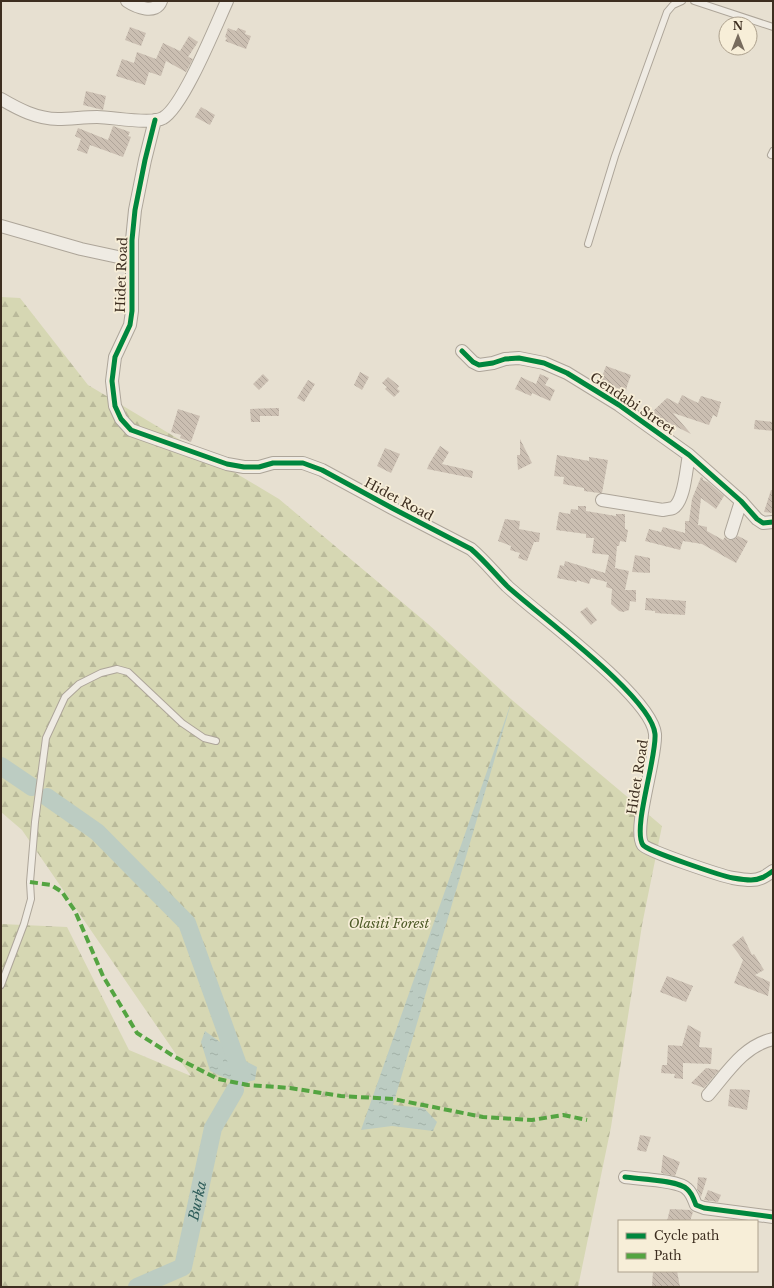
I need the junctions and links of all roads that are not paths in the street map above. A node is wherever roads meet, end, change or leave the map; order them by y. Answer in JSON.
{"nodes":[{"id":1,"x":127,"y":1,"type":"edge"},
{"id":2,"x":161,"y":1,"type":"edge"},
{"id":3,"x":227,"y":1,"type":"edge"},
{"id":4,"x":682,"y":1,"type":"edge"},
{"id":5,"x":694,"y":1,"type":"edge"},
{"id":6,"x":773,"y":27,"type":"edge"},
{"id":7,"x":1,"y":99,"type":"edge"},
{"id":8,"x":155,"y":120,"type":"junction"},
{"id":9,"x":1,"y":226,"type":"edge"},
{"id":10,"x":588,"y":244,"type":"dead end"},
{"id":11,"x":132,"y":260,"type":"junction"},
{"id":12,"x":462,"y":351,"type":"dead end"},
{"id":13,"x":688,"y":455,"type":"junction"},
{"id":14,"x":602,"y":500,"type":"dead end"},
{"id":15,"x":741,"y":501,"type":"junction"},
{"id":16,"x":773,"y":522,"type":"edge"},
{"id":17,"x":731,"y":533,"type":"dead end"},
{"id":18,"x":216,"y":741,"type":"dead end"},
{"id":19,"x":773,"y":871,"type":"edge"},
{"id":20,"x":1,"y":986,"type":"edge"},
{"id":21,"x":773,"y":1039,"type":"edge"},
{"id":22,"x":708,"y":1095,"type":"dead end"},
{"id":23,"x":625,"y":1177,"type":"dead end"},
{"id":24,"x":773,"y":1217,"type":"edge"}],
"edges":[{"from":1,"to":2,"type":"street"},
{"from":3,"to":8,"type":"street"},
{"from":4,"to":10,"type":"lane"},
{"from":5,"to":6,"type":"lane"},
{"from":7,"to":8,"type":"street"},
{"from":8,"to":11,"type":"street","name":"Hidet Road"},
{"from":9,"to":11,"type":"street"},
{"from":11,"to":19,"type":"street","name":"Hidet Road"},
{"from":12,"to":13,"type":"street","name":"Gendabi Street"},
{"from":13,"to":14,"type":"street"},
{"from":13,"to":15,"type":"street","name":"Gendabi Street"},
{"from":15,"to":16,"type":"street","name":"Gendabi Street"},
{"from":15,"to":17,"type":"street"},
{"from":18,"to":20,"type":"lane"},
{"from":21,"to":22,"type":"street"},
{"from":23,"to":24,"type":"street"}]}
